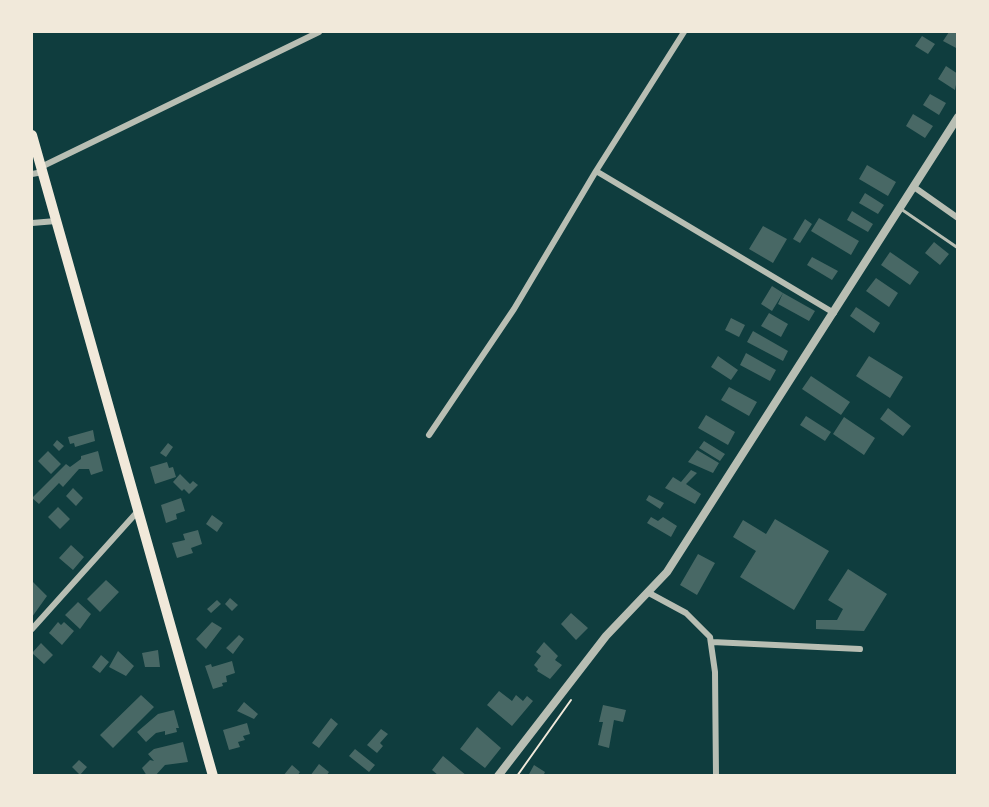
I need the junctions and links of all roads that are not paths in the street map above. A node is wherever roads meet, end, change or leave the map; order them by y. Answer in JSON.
{"nodes":[{"id":1,"x":319,"y":32,"type":"edge"},
{"id":2,"x":684,"y":32,"type":"edge"},
{"id":3,"x":957,"y":117,"type":"edge"},
{"id":4,"x":32,"y":135,"type":"edge"},
{"id":5,"x":38,"y":171,"type":"edge"},
{"id":6,"x":596,"y":171,"type":"junction"},
{"id":7,"x":914,"y":187,"type":"junction"},
{"id":8,"x":900,"y":208,"type":"junction"},
{"id":9,"x":957,"y":218,"type":"edge"},
{"id":10,"x":56,"y":221,"type":"junction"},
{"id":11,"x":32,"y":223,"type":"edge"},
{"id":12,"x":957,"y":248,"type":"edge"},
{"id":13,"x":834,"y":313,"type":"junction"},
{"id":14,"x":429,"y":435,"type":"dead end"},
{"id":15,"x":138,"y":511,"type":"junction"},
{"id":16,"x":957,"y":536,"type":"edge"},
{"id":17,"x":957,"y":547,"type":"edge"},
{"id":18,"x":649,"y":593,"type":"junction"},
{"id":19,"x":32,"y":629,"type":"edge"},
{"id":20,"x":712,"y":642,"type":"junction"},
{"id":21,"x":860,"y":649,"type":"dead end"},
{"id":22,"x":213,"y":776,"type":"edge"},
{"id":23,"x":498,"y":776,"type":"edge"},
{"id":24,"x":716,"y":776,"type":"edge"}],
"edges":[{"from":1,"to":5,"type":"street"},
{"from":2,"to":6,"type":"street"},
{"from":3,"to":7,"type":"street"},
{"from":4,"to":5,"type":"main road"},
{"from":5,"to":10,"type":"main road"},
{"from":6,"to":13,"type":"street"},
{"from":6,"to":14,"type":"street"},
{"from":7,"to":8,"type":"street"},
{"from":7,"to":9,"type":"street"},
{"from":8,"to":12,"type":"lane"},
{"from":8,"to":13,"type":"street"},
{"from":10,"to":11,"type":"street"},
{"from":10,"to":15,"type":"main road"},
{"from":13,"to":18,"type":"street"},
{"from":15,"to":19,"type":"street"},
{"from":15,"to":22,"type":"main road"},
{"from":16,"to":17,"type":"lane"},
{"from":18,"to":20,"type":"street"},
{"from":18,"to":23,"type":"street"},
{"from":20,"to":21,"type":"street"},
{"from":20,"to":24,"type":"street"}]}
